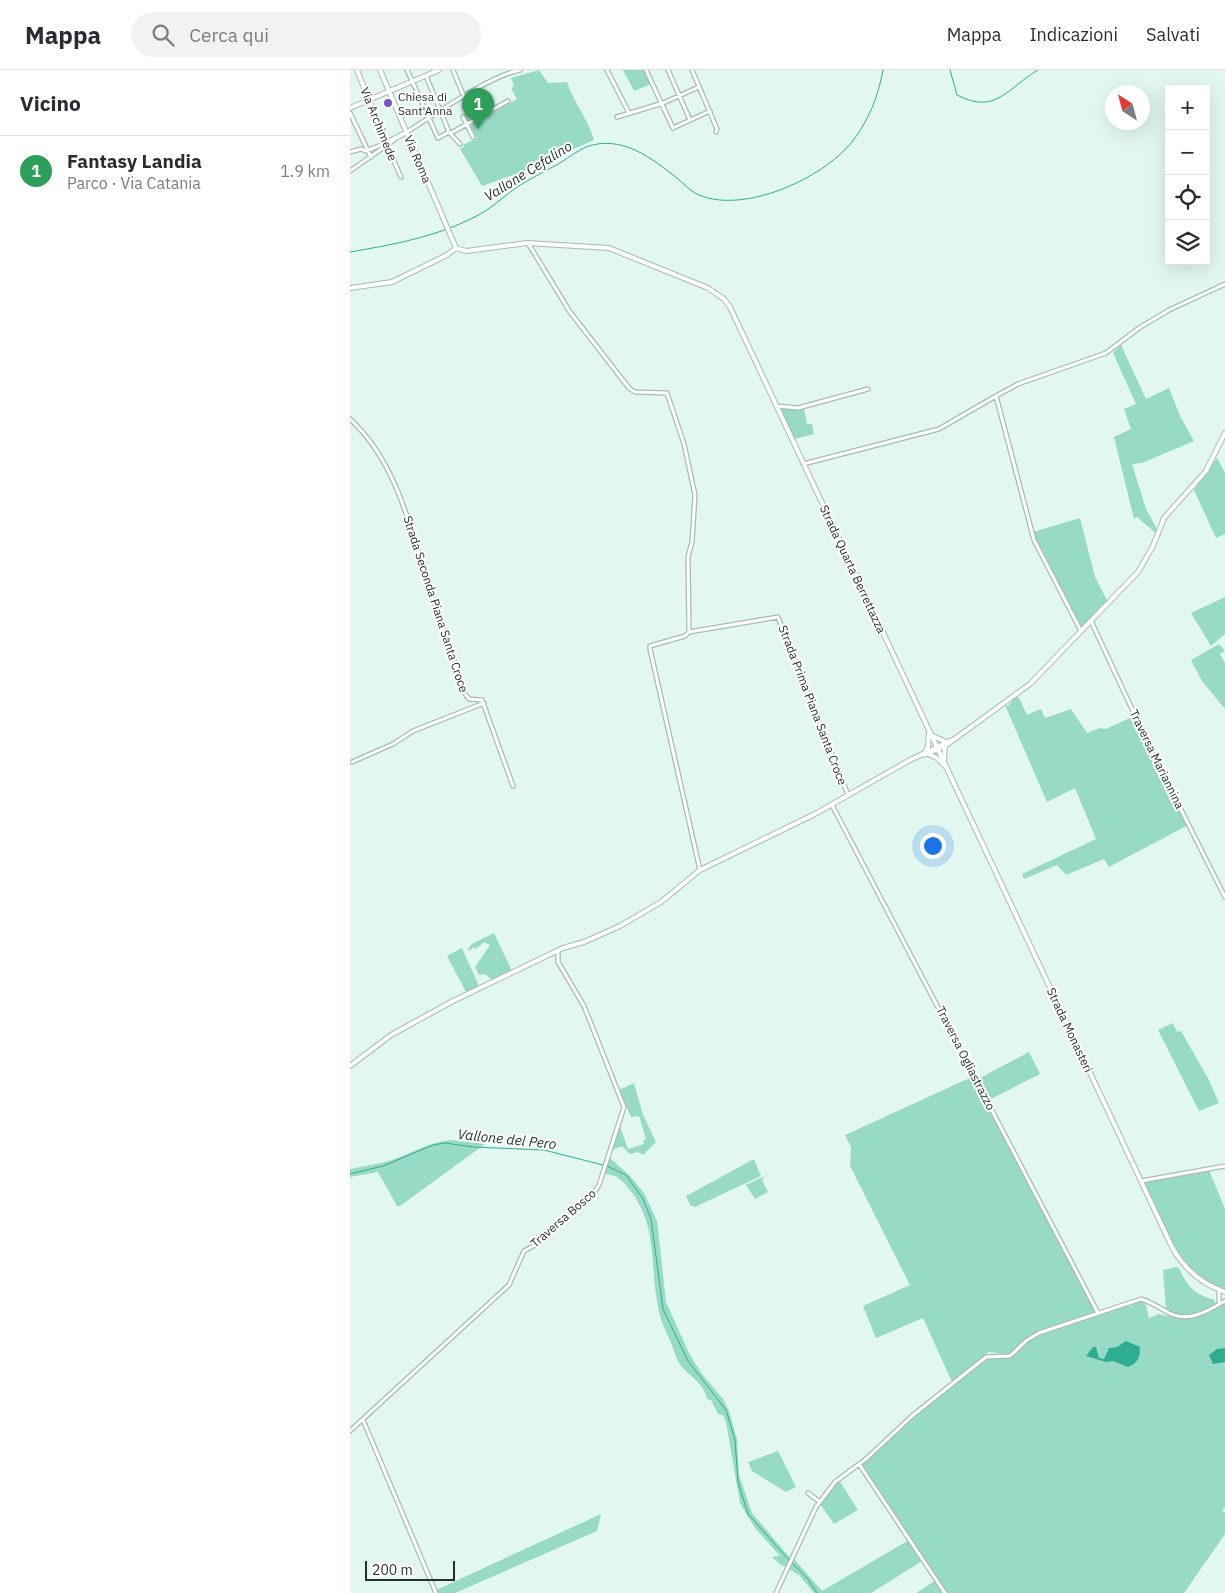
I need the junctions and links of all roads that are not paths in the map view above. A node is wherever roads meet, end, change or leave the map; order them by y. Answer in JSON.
{"nodes":[{"id":1,"x":357,"y":70,"type":"edge"},
{"id":2,"x":380,"y":70,"type":"edge"},
{"id":3,"x":407,"y":70,"type":"edge"},
{"id":4,"x":440,"y":70,"type":"edge"},
{"id":5,"x":453,"y":70,"type":"edge"},
{"id":6,"x":520,"y":70,"type":"edge"},
{"id":7,"x":607,"y":70,"type":"edge"},
{"id":8,"x":646,"y":70,"type":"edge"},
{"id":9,"x":668,"y":70,"type":"edge"},
{"id":10,"x":692,"y":70,"type":"edge"},
{"id":11,"x":427,"y":74,"type":"edge"},
{"id":12,"x":412,"y":82,"type":"junction"},
{"id":13,"x":699,"y":88,"type":"junction"},
{"id":14,"x":390,"y":92,"type":"junction"},
{"id":15,"x":679,"y":96,"type":"junction"},
{"id":16,"x":464,"y":97,"type":"junction"},
{"id":17,"x":368,"y":100,"type":"junction"},
{"id":18,"x":508,"y":101,"type":"dead end"},
{"id":19,"x":662,"y":103,"type":"junction"},
{"id":20,"x":350,"y":108,"type":"edge"},
{"id":21,"x":710,"y":111,"type":"junction"},
{"id":22,"x":440,"y":112,"type":"junction"},
{"id":23,"x":629,"y":113,"type":"junction"},
{"id":24,"x":350,"y":114,"type":"edge"},
{"id":25,"x":617,"y":116,"type":"dead end"},
{"id":26,"x":463,"y":117,"type":"dead end"},
{"id":27,"x":428,"y":119,"type":"junction"},
{"id":28,"x":690,"y":120,"type":"junction"},
{"id":29,"x":467,"y":124,"type":"junction"},
{"id":30,"x":407,"y":132,"type":"junction"},
{"id":31,"x":716,"y":132,"type":"dead end"},
{"id":32,"x":450,"y":133,"type":"junction"},
{"id":33,"x":473,"y":137,"type":"dead end"},
{"id":34,"x":386,"y":144,"type":"junction"},
{"id":35,"x":460,"y":144,"type":"dead end"},
{"id":36,"x":362,"y":148,"type":"junction"},
{"id":37,"x":350,"y":152,"type":"edge"},
{"id":38,"x":366,"y":152,"type":"junction"},
{"id":39,"x":370,"y":157,"type":"junction"},
{"id":40,"x":350,"y":171,"type":"edge"},
{"id":41,"x":401,"y":177,"type":"dead end"},
{"id":42,"x":527,"y":243,"type":"junction"},
{"id":43,"x":456,"y":248,"type":"junction"},
{"id":44,"x":1225,"y":284,"type":"edge"},
{"id":45,"x":350,"y":288,"type":"edge"},
{"id":46,"x":868,"y":389,"type":"dead end"},
{"id":47,"x":996,"y":396,"type":"junction"},
{"id":48,"x":776,"y":406,"type":"junction"},
{"id":49,"x":350,"y":418,"type":"edge"},
{"id":50,"x":1225,"y":433,"type":"edge"},
{"id":51,"x":803,"y":464,"type":"junction"},
{"id":52,"x":1091,"y":621,"type":"junction"},
{"id":53,"x":1081,"y":631,"type":"junction"},
{"id":54,"x":689,"y":632,"type":"junction"},
{"id":55,"x":484,"y":703,"type":"junction"},
{"id":56,"x":929,"y":733,"type":"junction"},
{"id":57,"x":946,"y":744,"type":"junction"},
{"id":58,"x":937,"y":749,"type":"junction"},
{"id":59,"x":926,"y":753,"type":"junction"},
{"id":60,"x":352,"y":762,"type":"dead end"},
{"id":61,"x":946,"y":767,"type":"junction"},
{"id":62,"x":513,"y":786,"type":"dead end"},
{"id":63,"x":848,"y":795,"type":"junction"},
{"id":64,"x":832,"y":805,"type":"junction"},
{"id":65,"x":700,"y":870,"type":"junction"},
{"id":66,"x":1225,"y":897,"type":"edge"},
{"id":67,"x":558,"y":950,"type":"junction"},
{"id":68,"x":350,"y":1066,"type":"edge"},
{"id":69,"x":1225,"y":1166,"type":"edge"},
{"id":70,"x":1141,"y":1181,"type":"junction"},
{"id":71,"x":1219,"y":1290,"type":"junction"},
{"id":72,"x":1225,"y":1292,"type":"edge"},
{"id":73,"x":1225,"y":1301,"type":"edge"},
{"id":74,"x":1219,"y":1304,"type":"junction"},
{"id":75,"x":1098,"y":1313,"type":"junction"},
{"id":76,"x":363,"y":1420,"type":"junction"},
{"id":77,"x":350,"y":1430,"type":"edge"},
{"id":78,"x":859,"y":1464,"type":"junction"},
{"id":79,"x":808,"y":1493,"type":"dead end"},
{"id":80,"x":820,"y":1502,"type":"junction"},
{"id":81,"x":436,"y":1593,"type":"edge"},
{"id":82,"x":776,"y":1593,"type":"edge"},
{"id":83,"x":945,"y":1593,"type":"edge"}],
"edges":[{"from":1,"to":17,"type":"main road","name":"Via Archimede"},
{"from":2,"to":14,"type":"main road","name":"Via Roma"},
{"from":3,"to":12,"type":"street"},
{"from":4,"to":11,"type":"main road"},
{"from":5,"to":16,"type":"street"},
{"from":6,"to":16,"type":"street"},
{"from":7,"to":23,"type":"street"},
{"from":8,"to":19,"type":"street"},
{"from":9,"to":15,"type":"street"},
{"from":10,"to":13,"type":"street"},
{"from":11,"to":12,"type":"main road"},
{"from":11,"to":22,"type":"street"},
{"from":12,"to":14,"type":"main road"},
{"from":12,"to":27,"type":"street"},
{"from":13,"to":15,"type":"street"},
{"from":13,"to":21,"type":"street"},
{"from":14,"to":17,"type":"main road"},
{"from":14,"to":30,"type":"main road","name":"Via Roma"},
{"from":15,"to":19,"type":"street"},
{"from":15,"to":28,"type":"street"},
{"from":16,"to":22,"type":"street"},
{"from":17,"to":20,"type":"main road"},
{"from":17,"to":34,"type":"main road","name":"Via Archimede"},
{"from":18,"to":29,"type":"street"},
{"from":19,"to":23,"type":"street"},
{"from":19,"to":28,"type":"street"},
{"from":21,"to":28,"type":"street"},
{"from":21,"to":31,"type":"street"},
{"from":22,"to":27,"type":"street"},
{"from":22,"to":32,"type":"street"},
{"from":23,"to":25,"type":"street"},
{"from":24,"to":36,"type":"street"},
{"from":26,"to":29,"type":"street"},
{"from":27,"to":30,"type":"street"},
{"from":27,"to":32,"type":"street"},
{"from":29,"to":32,"type":"street"},
{"from":29,"to":33,"type":"street"},
{"from":30,"to":34,"type":"main road"},
{"from":30,"to":43,"type":"main road","name":"Via Roma"},
{"from":32,"to":35,"type":"street"},
{"from":34,"to":38,"type":"street"},
{"from":34,"to":39,"type":"street"},
{"from":34,"to":41,"type":"street","name":"Via Archimede"},
{"from":36,"to":37,"type":"street"},
{"from":36,"to":38,"type":"street"},
{"from":38,"to":39,"type":"street"},
{"from":39,"to":40,"type":"street"},
{"from":42,"to":43,"type":"main road","name":"Strada Quarta Berrettazza"},
{"from":42,"to":48,"type":"main road","name":"Strada Quarta Berrettazza"},
{"from":42,"to":54,"type":"street"},
{"from":43,"to":45,"type":"main road"},
{"from":44,"to":47,"type":"street"},
{"from":46,"to":48,"type":"street"},
{"from":47,"to":51,"type":"street"},
{"from":47,"to":53,"type":"street"},
{"from":48,"to":51,"type":"main road","name":"Strada Quarta Berrettazza"},
{"from":49,"to":55,"type":"street","name":"Strada Seconda Piana Santa Croce"},
{"from":50,"to":52,"type":"main road"},
{"from":51,"to":56,"type":"main road","name":"Strada Quarta Berrettazza"},
{"from":52,"to":53,"type":"main road"},
{"from":52,"to":66,"type":"street","name":"Traversa Mariannina"},
{"from":53,"to":57,"type":"main road"},
{"from":54,"to":63,"type":"street","name":"Strada Prima Piana Santa Croce"},
{"from":54,"to":65,"type":"street","name":"Strada Prima Piana Santa Croce"},
{"from":55,"to":60,"type":"street"},
{"from":55,"to":62,"type":"street","name":"Strada Seconda Piana Santa Croce"},
{"from":56,"to":57,"type":"main road"},
{"from":56,"to":58,"type":"main road","name":"Strada Quarta Berrettazza"},
{"from":56,"to":59,"type":"main road"},
{"from":57,"to":58,"type":"main road"},
{"from":57,"to":61,"type":"main road"},
{"from":58,"to":59,"type":"main road"},
{"from":58,"to":61,"type":"main road","name":"Strada Monasteri"},
{"from":59,"to":61,"type":"main road"},
{"from":59,"to":63,"type":"main road"},
{"from":61,"to":70,"type":"main road","name":"Strada Monasteri"},
{"from":63,"to":64,"type":"main road"},
{"from":64,"to":65,"type":"main road"},
{"from":64,"to":75,"type":"street","name":"Traversa Ogliastrazzo"},
{"from":65,"to":67,"type":"main road"},
{"from":67,"to":68,"type":"main road"},
{"from":67,"to":76,"type":"street","name":"Traversa Bosco"},
{"from":69,"to":70,"type":"street"},
{"from":70,"to":71,"type":"main road","name":"Strada Monasteri"},
{"from":71,"to":72,"type":"main road","name":"Strada Monasteri"},
{"from":71,"to":74,"type":"street"},
{"from":73,"to":74,"type":"street"},
{"from":74,"to":75,"type":"street"},
{"from":75,"to":78,"type":"street"},
{"from":76,"to":77,"type":"street","name":"Traversa Bosco"},
{"from":76,"to":81,"type":"street"},
{"from":78,"to":80,"type":"street"},
{"from":78,"to":83,"type":"street"},
{"from":79,"to":80,"type":"street"},
{"from":80,"to":82,"type":"street"}]}
